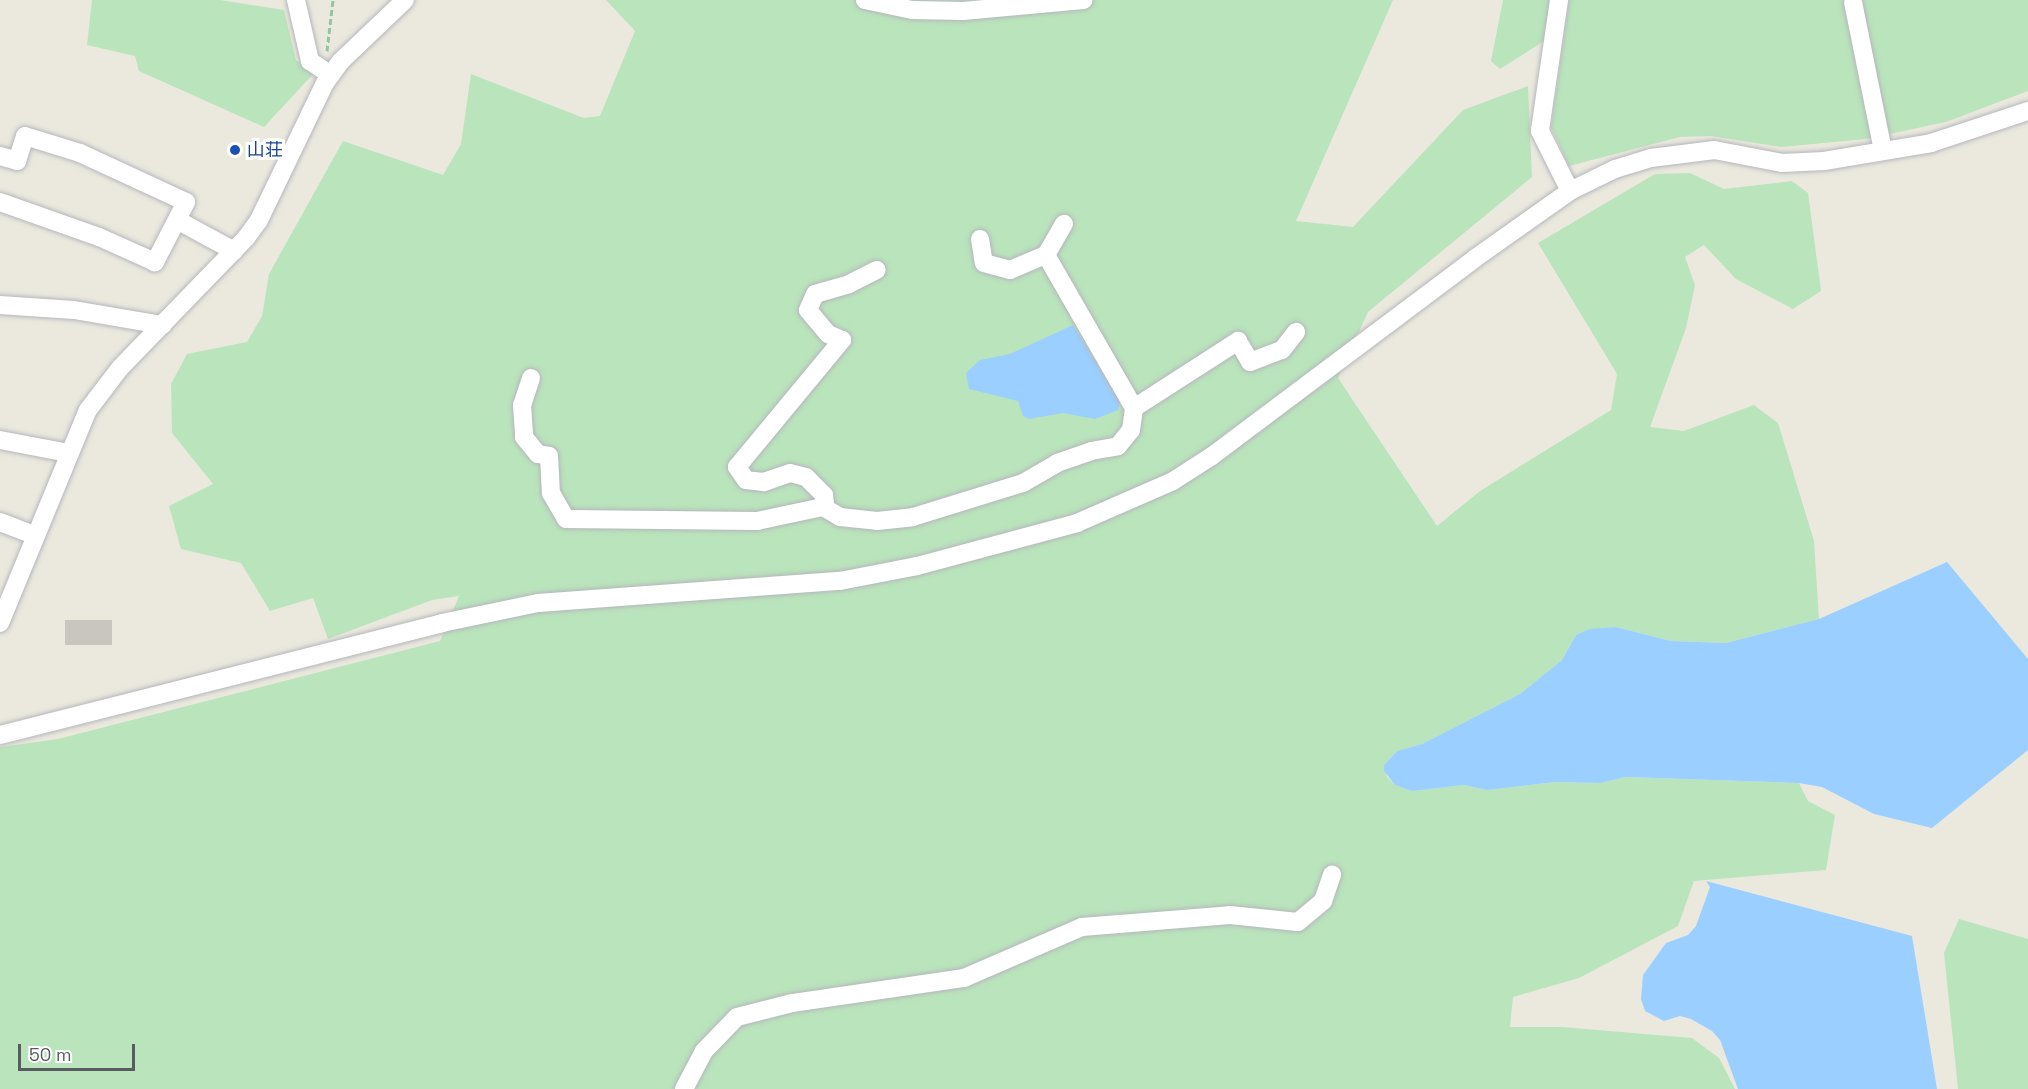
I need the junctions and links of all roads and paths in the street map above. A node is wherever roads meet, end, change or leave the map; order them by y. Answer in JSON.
{"nodes":[{"id":1,"x":296,"y":0,"type":"edge"},
{"id":2,"x":333,"y":0,"type":"edge"},
{"id":3,"x":405,"y":0,"type":"edge"},
{"id":4,"x":865,"y":0,"type":"edge"},
{"id":5,"x":1084,"y":0,"type":"edge"},
{"id":6,"x":1559,"y":0,"type":"edge"},
{"id":7,"x":1853,"y":2,"type":"dead end"},
{"id":8,"x":329,"y":68,"type":"junction"},
{"id":9,"x":2028,"y":111,"type":"edge"},
{"id":10,"x":1883,"y":151,"type":"junction"},
{"id":11,"x":0,"y":156,"type":"edge"},
{"id":12,"x":1570,"y":191,"type":"junction"},
{"id":13,"x":0,"y":202,"type":"edge"},
{"id":14,"x":177,"y":220,"type":"junction"},
{"id":15,"x":1064,"y":224,"type":"dead end"},
{"id":16,"x":980,"y":239,"type":"dead end"},
{"id":17,"x":234,"y":251,"type":"junction"},
{"id":18,"x":1046,"y":255,"type":"junction"},
{"id":19,"x":877,"y":270,"type":"dead end"},
{"id":20,"x":0,"y":305,"type":"edge"},
{"id":21,"x":163,"y":325,"type":"junction"},
{"id":22,"x":1296,"y":332,"type":"dead end"},
{"id":23,"x":531,"y":378,"type":"dead end"},
{"id":24,"x":1134,"y":408,"type":"junction"},
{"id":25,"x":0,"y":440,"type":"edge"},
{"id":26,"x":68,"y":453,"type":"junction"},
{"id":27,"x":825,"y":503,"type":"dead end"},
{"id":28,"x":0,"y":522,"type":"edge"},
{"id":29,"x":34,"y":535,"type":"junction"},
{"id":30,"x":0,"y":623,"type":"edge"},
{"id":31,"x":0,"y":735,"type":"edge"},
{"id":32,"x":1332,"y":875,"type":"dead end"},
{"id":33,"x":684,"y":1089,"type":"edge"}],
"edges":[{"from":1,"to":8,"type":"street"},
{"from":2,"to":8,"type":"path"},
{"from":3,"to":8,"type":"street"},
{"from":4,"to":5,"type":"street"},
{"from":6,"to":12,"type":"street"},
{"from":7,"to":10,"type":"street"},
{"from":8,"to":17,"type":"street"},
{"from":9,"to":10,"type":"street"},
{"from":10,"to":12,"type":"street"},
{"from":11,"to":14,"type":"street"},
{"from":12,"to":31,"type":"street"},
{"from":13,"to":14,"type":"street"},
{"from":14,"to":17,"type":"street"},
{"from":15,"to":18,"type":"street"},
{"from":16,"to":18,"type":"street"},
{"from":17,"to":21,"type":"street"},
{"from":18,"to":24,"type":"street"},
{"from":19,"to":27,"type":"street"},
{"from":20,"to":21,"type":"street"},
{"from":21,"to":26,"type":"street"},
{"from":22,"to":24,"type":"street"},
{"from":23,"to":24,"type":"street"},
{"from":25,"to":26,"type":"street"},
{"from":26,"to":29,"type":"street"},
{"from":28,"to":29,"type":"street"},
{"from":29,"to":30,"type":"street"},
{"from":32,"to":33,"type":"street"}]}
